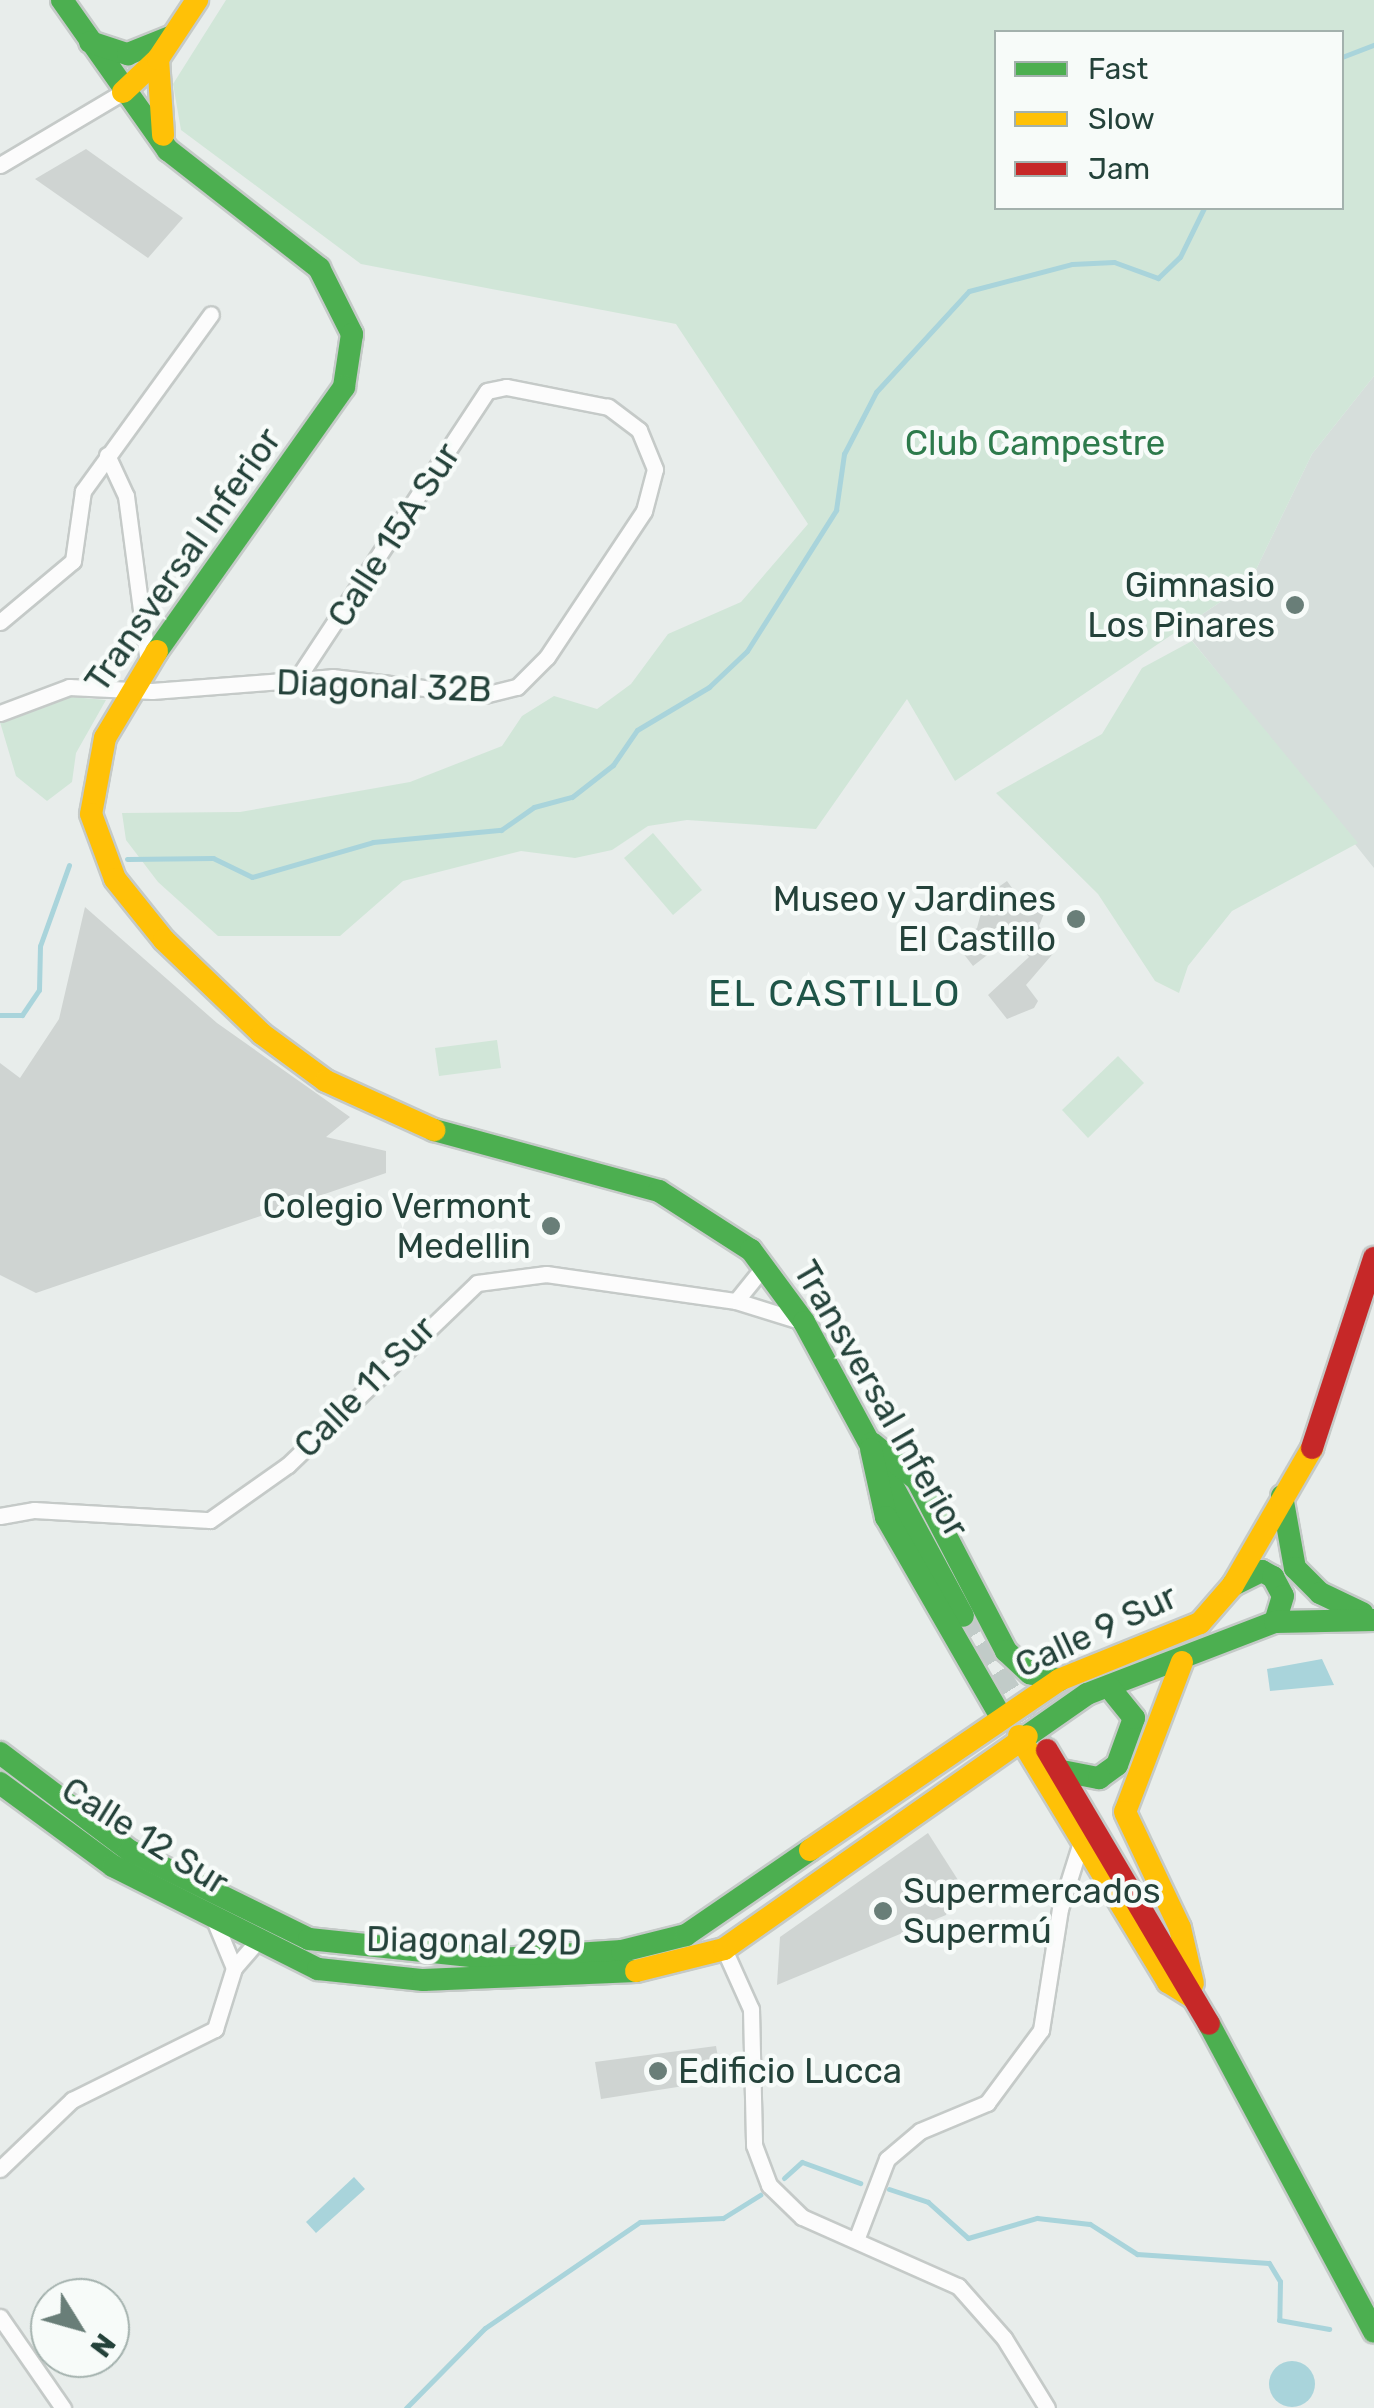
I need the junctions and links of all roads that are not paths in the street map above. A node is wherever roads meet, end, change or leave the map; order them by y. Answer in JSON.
{"nodes":[{"id":1,"x":62,"y":0,"type":"edge"},
{"id":2,"x":197,"y":0,"type":"edge"},
{"id":3,"x":177,"y":32,"type":"junction"},
{"id":4,"x":90,"y":42,"type":"junction"},
{"id":5,"x":158,"y":60,"type":"junction"},
{"id":6,"x":122,"y":92,"type":"junction"},
{"id":7,"x":168,"y":150,"type":"junction"},
{"id":8,"x":0,"y":165,"type":"edge"},
{"id":9,"x":211,"y":314,"type":"dead end"},
{"id":10,"x":107,"y":455,"type":"junction"},
{"id":11,"x":144,"y":616,"type":"junction"},
{"id":12,"x":0,"y":622,"type":"edge"},
{"id":13,"x":169,"y":634,"type":"junction"},
{"id":14,"x":148,"y":663,"type":"junction"},
{"id":15,"x":298,"y":678,"type":"junction"},
{"id":16,"x":518,"y":687,"type":"joint"},
{"id":17,"x":103,"y":690,"type":"junction"},
{"id":18,"x":130,"y":690,"type":"junction"},
{"id":19,"x":0,"y":713,"type":"edge"},
{"id":20,"x":117,"y":713,"type":"junction"},
{"id":21,"x":1374,"y":1258,"type":"edge"},
{"id":22,"x":765,"y":1265,"type":"junction"},
{"id":23,"x":736,"y":1301,"type":"junction"},
{"id":24,"x":804,"y":1322,"type":"junction"},
{"id":25,"x":872,"y":1443,"type":"junction"},
{"id":26,"x":1282,"y":1496,"type":"junction"},
{"id":27,"x":0,"y":1516,"type":"edge"},
{"id":28,"x":1233,"y":1585,"type":"junction"},
{"id":29,"x":963,"y":1616,"type":"tunnel mouth"},
{"id":30,"x":1374,"y":1618,"type":"edge"},
{"id":31,"x":1276,"y":1622,"type":"junction"},
{"id":32,"x":1182,"y":1662,"type":"junction"},
{"id":33,"x":1059,"y":1680,"type":"junction"},
{"id":34,"x":1108,"y":1687,"type":"junction"},
{"id":35,"x":1002,"y":1717,"type":"junction"},
{"id":36,"x":1019,"y":1736,"type":"junction"},
{"id":37,"x":1048,"y":1750,"type":"tunnel mouth"},
{"id":38,"x":0,"y":1753,"type":"edge"},
{"id":39,"x":1062,"y":1771,"type":"junction"},
{"id":40,"x":0,"y":1782,"type":"edge"},
{"id":41,"x":1080,"y":1845,"type":"junction"},
{"id":42,"x":208,"y":1892,"type":"joint"},
{"id":43,"x":216,"y":1922,"type":"junction"},
{"id":44,"x":686,"y":1935,"type":"joint"},
{"id":45,"x":256,"y":1943,"type":"junction"},
{"id":46,"x":724,"y":1949,"type":"junction"},
{"id":47,"x":695,"y":1959,"type":"joint"},
{"id":48,"x":234,"y":1968,"type":"junction"},
{"id":49,"x":1193,"y":1997,"type":"junction"},
{"id":50,"x":0,"y":2169,"type":"edge"},
{"id":51,"x":856,"y":2240,"type":"junction"},
{"id":52,"x":0,"y":2317,"type":"edge"},
{"id":53,"x":1374,"y":2332,"type":"edge"},
{"id":54,"x":63,"y":2408,"type":"edge"},
{"id":55,"x":1047,"y":2408,"type":"edge"}],
"edges":[{"from":1,"to":4,"type":"main road","name":"Transversal Inferior"},
{"from":2,"to":3,"type":"main road"},
{"from":3,"to":4,"type":"main road"},
{"from":3,"to":5,"type":"main road"},
{"from":4,"to":6,"type":"main road","name":"Transversal Inferior"},
{"from":5,"to":6,"type":"main road"},
{"from":5,"to":7,"type":"main road"},
{"from":6,"to":7,"type":"main road","name":"Transversal Inferior"},
{"from":6,"to":8,"type":"street"},
{"from":7,"to":13,"type":"main road","name":"Transversal Inferior"},
{"from":9,"to":10,"type":"street"},
{"from":10,"to":11,"type":"street"},
{"from":10,"to":12,"type":"street"},
{"from":11,"to":13,"type":"street"},
{"from":11,"to":14,"type":"street"},
{"from":13,"to":14,"type":"main road","name":"Transversal Inferior"},
{"from":14,"to":18,"type":"main road","name":"Transversal Inferior"},
{"from":15,"to":16,"type":"street","name":"Diagonal 32B"},
{"from":15,"to":16,"type":"street","name":"Calle 15A Sur"},
{"from":15,"to":18,"type":"street","name":"Diagonal 32B"},
{"from":17,"to":18,"type":"street","name":"Diagonal 32B"},
{"from":17,"to":19,"type":"street","name":"Diagonal 32B"},
{"from":17,"to":20,"type":"street"},
{"from":18,"to":20,"type":"main road","name":"Transversal Inferior"},
{"from":20,"to":22,"type":"main road","name":"Transversal Inferior"},
{"from":21,"to":26,"type":"main road","name":"Calle 9 Sur"},
{"from":22,"to":23,"type":"street"},
{"from":22,"to":24,"type":"main road","name":"Transversal Inferior"},
{"from":23,"to":24,"type":"street","name":"Calle 11 Sur"},
{"from":23,"to":27,"type":"street","name":"Calle 11 Sur"},
{"from":24,"to":25,"type":"main road","name":"Transversal Inferior"},
{"from":25,"to":29,"type":"main road","name":"Transversal Inferior"},
{"from":25,"to":33,"type":"main road"},
{"from":25,"to":35,"type":"main road"},
{"from":26,"to":28,"type":"main road","name":"Calle 9 Sur"},
{"from":26,"to":30,"type":"main road"},
{"from":28,"to":31,"type":"main road"},
{"from":28,"to":33,"type":"main road","name":"Calle 9 Sur"},
{"from":30,"to":31,"type":"main road","name":"Calle 9 Sur"},
{"from":31,"to":32,"type":"main road","name":"Calle 9 Sur"},
{"from":32,"to":34,"type":"main road","name":"Calle 9 Sur"},
{"from":32,"to":49,"type":"main road"},
{"from":33,"to":35,"type":"main road","name":"Calle 9 Sur"},
{"from":34,"to":36,"type":"main road","name":"Calle 9 Sur"},
{"from":34,"to":39,"type":"main road"},
{"from":35,"to":44,"type":"main road","name":"Calle 9 Sur"},
{"from":36,"to":41,"type":"main road"},
{"from":36,"to":46,"type":"main road","name":"Calle 9 Sur"},
{"from":37,"to":39,"type":"main road"},
{"from":38,"to":42,"type":"main road","name":"Calle 12 Sur"},
{"from":39,"to":49,"type":"main road"},
{"from":40,"to":43,"type":"main road","name":"Calle 12 Sur"},
{"from":41,"to":49,"type":"main road"},
{"from":41,"to":51,"type":"street"},
{"from":42,"to":44,"type":"main road","name":"Diagonal 29D"},
{"from":43,"to":45,"type":"main road","name":"Calle 12 Sur"},
{"from":43,"to":48,"type":"street"},
{"from":45,"to":47,"type":"main road","name":"Diagonal 29D"},
{"from":45,"to":48,"type":"street"},
{"from":46,"to":47,"type":"main road","name":"Calle 9 Sur"},
{"from":46,"to":51,"type":"street"},
{"from":48,"to":50,"type":"street"},
{"from":49,"to":53,"type":"main road"},
{"from":51,"to":55,"type":"street"},
{"from":52,"to":54,"type":"street"}]}
